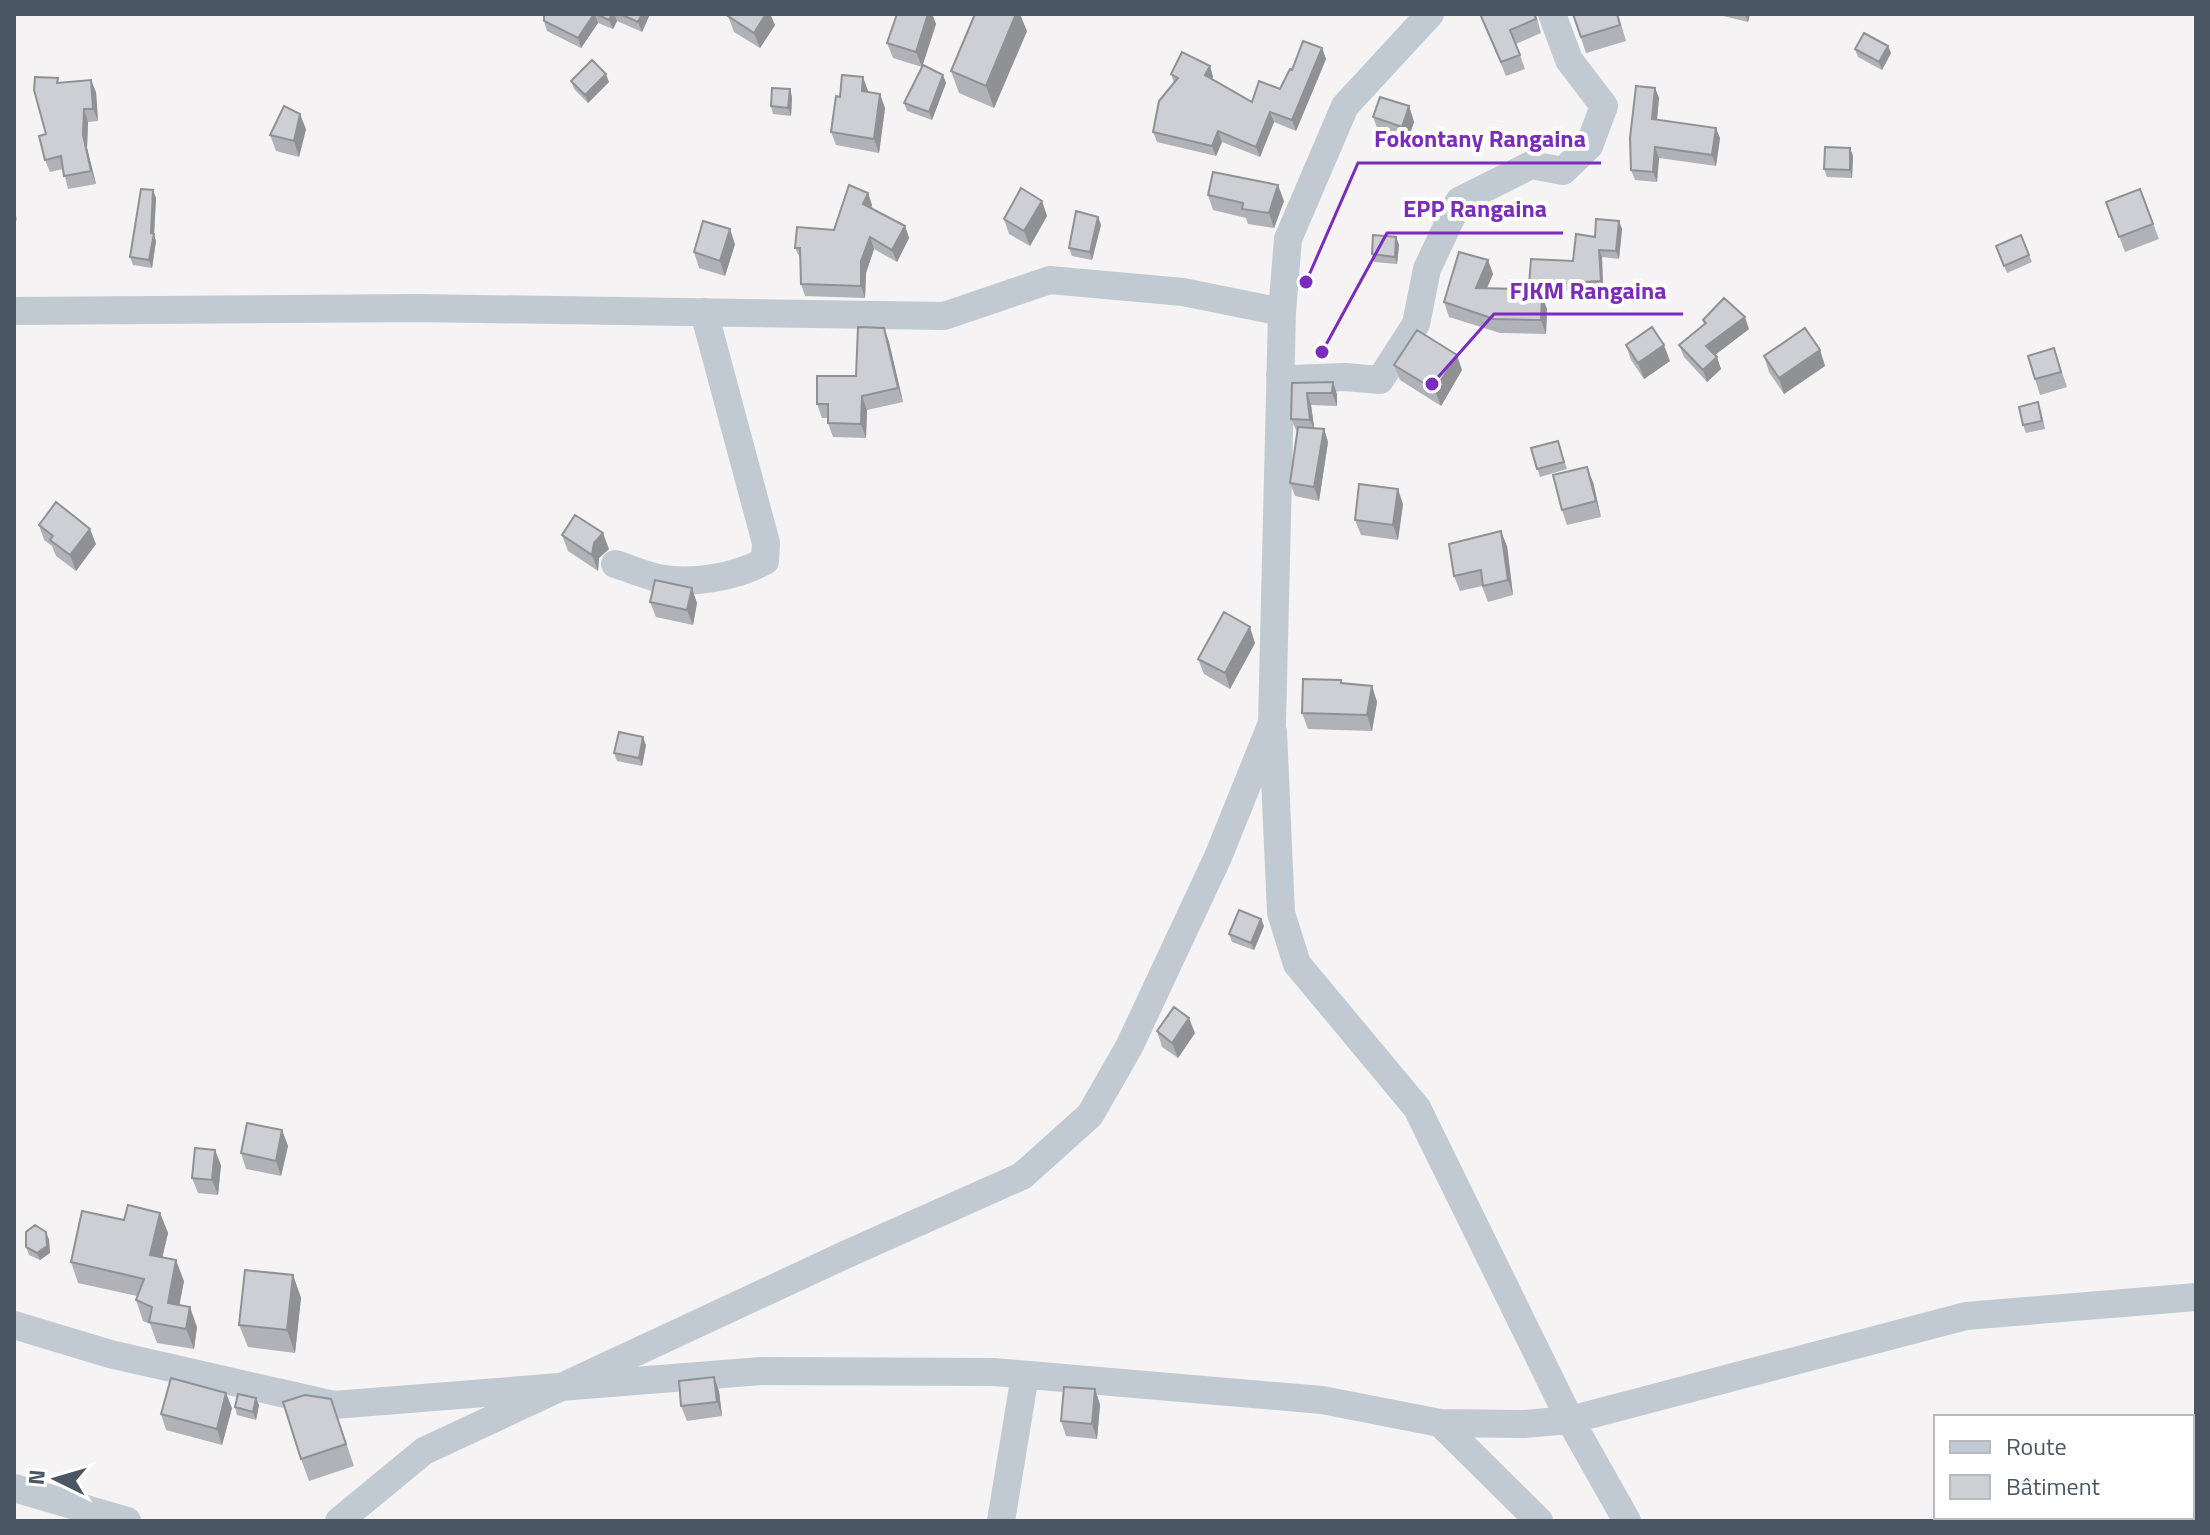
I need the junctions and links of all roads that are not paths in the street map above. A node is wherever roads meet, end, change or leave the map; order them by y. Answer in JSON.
{"nodes":[{"id":1,"x":1430,"y":14,"type":"edge"},
{"id":2,"x":1552,"y":14,"type":"edge"},
{"id":3,"x":14,"y":311,"type":"edge"},
{"id":4,"x":704,"y":312,"type":"junction"},
{"id":5,"x":1282,"y":312,"type":"junction"},
{"id":6,"x":1280,"y":375,"type":"junction"},
{"id":7,"x":615,"y":564,"type":"dead end"},
{"id":8,"x":1272,"y":723,"type":"junction"},
{"id":9,"x":2196,"y":1297,"type":"edge"},
{"id":10,"x":14,"y":1325,"type":"edge"},
{"id":11,"x":1025,"y":1375,"type":"junction"},
{"id":12,"x":555,"y":1389,"type":"junction"},
{"id":13,"x":1570,"y":1420,"type":"junction"},
{"id":14,"x":1440,"y":1423,"type":"junction"},
{"id":15,"x":14,"y":1488,"type":"edge"},
{"id":16,"x":127,"y":1521,"type":"edge"},
{"id":17,"x":339,"y":1521,"type":"edge"},
{"id":18,"x":1001,"y":1521,"type":"edge"},
{"id":19,"x":1539,"y":1521,"type":"edge"},
{"id":20,"x":1627,"y":1521,"type":"edge"}],
"edges":[{"from":1,"to":5,"type":"street"},
{"from":2,"to":6,"type":"street"},
{"from":3,"to":4,"type":"street"},
{"from":4,"to":5,"type":"street"},
{"from":4,"to":7,"type":"street"},
{"from":5,"to":6,"type":"street"},
{"from":6,"to":8,"type":"street"},
{"from":8,"to":12,"type":"street"},
{"from":8,"to":13,"type":"street"},
{"from":9,"to":13,"type":"street"},
{"from":10,"to":12,"type":"street"},
{"from":11,"to":12,"type":"street"},
{"from":11,"to":14,"type":"street"},
{"from":11,"to":18,"type":"street"},
{"from":12,"to":17,"type":"street"},
{"from":13,"to":14,"type":"street"},
{"from":13,"to":20,"type":"street"},
{"from":14,"to":19,"type":"street"},
{"from":15,"to":16,"type":"street"}]}
